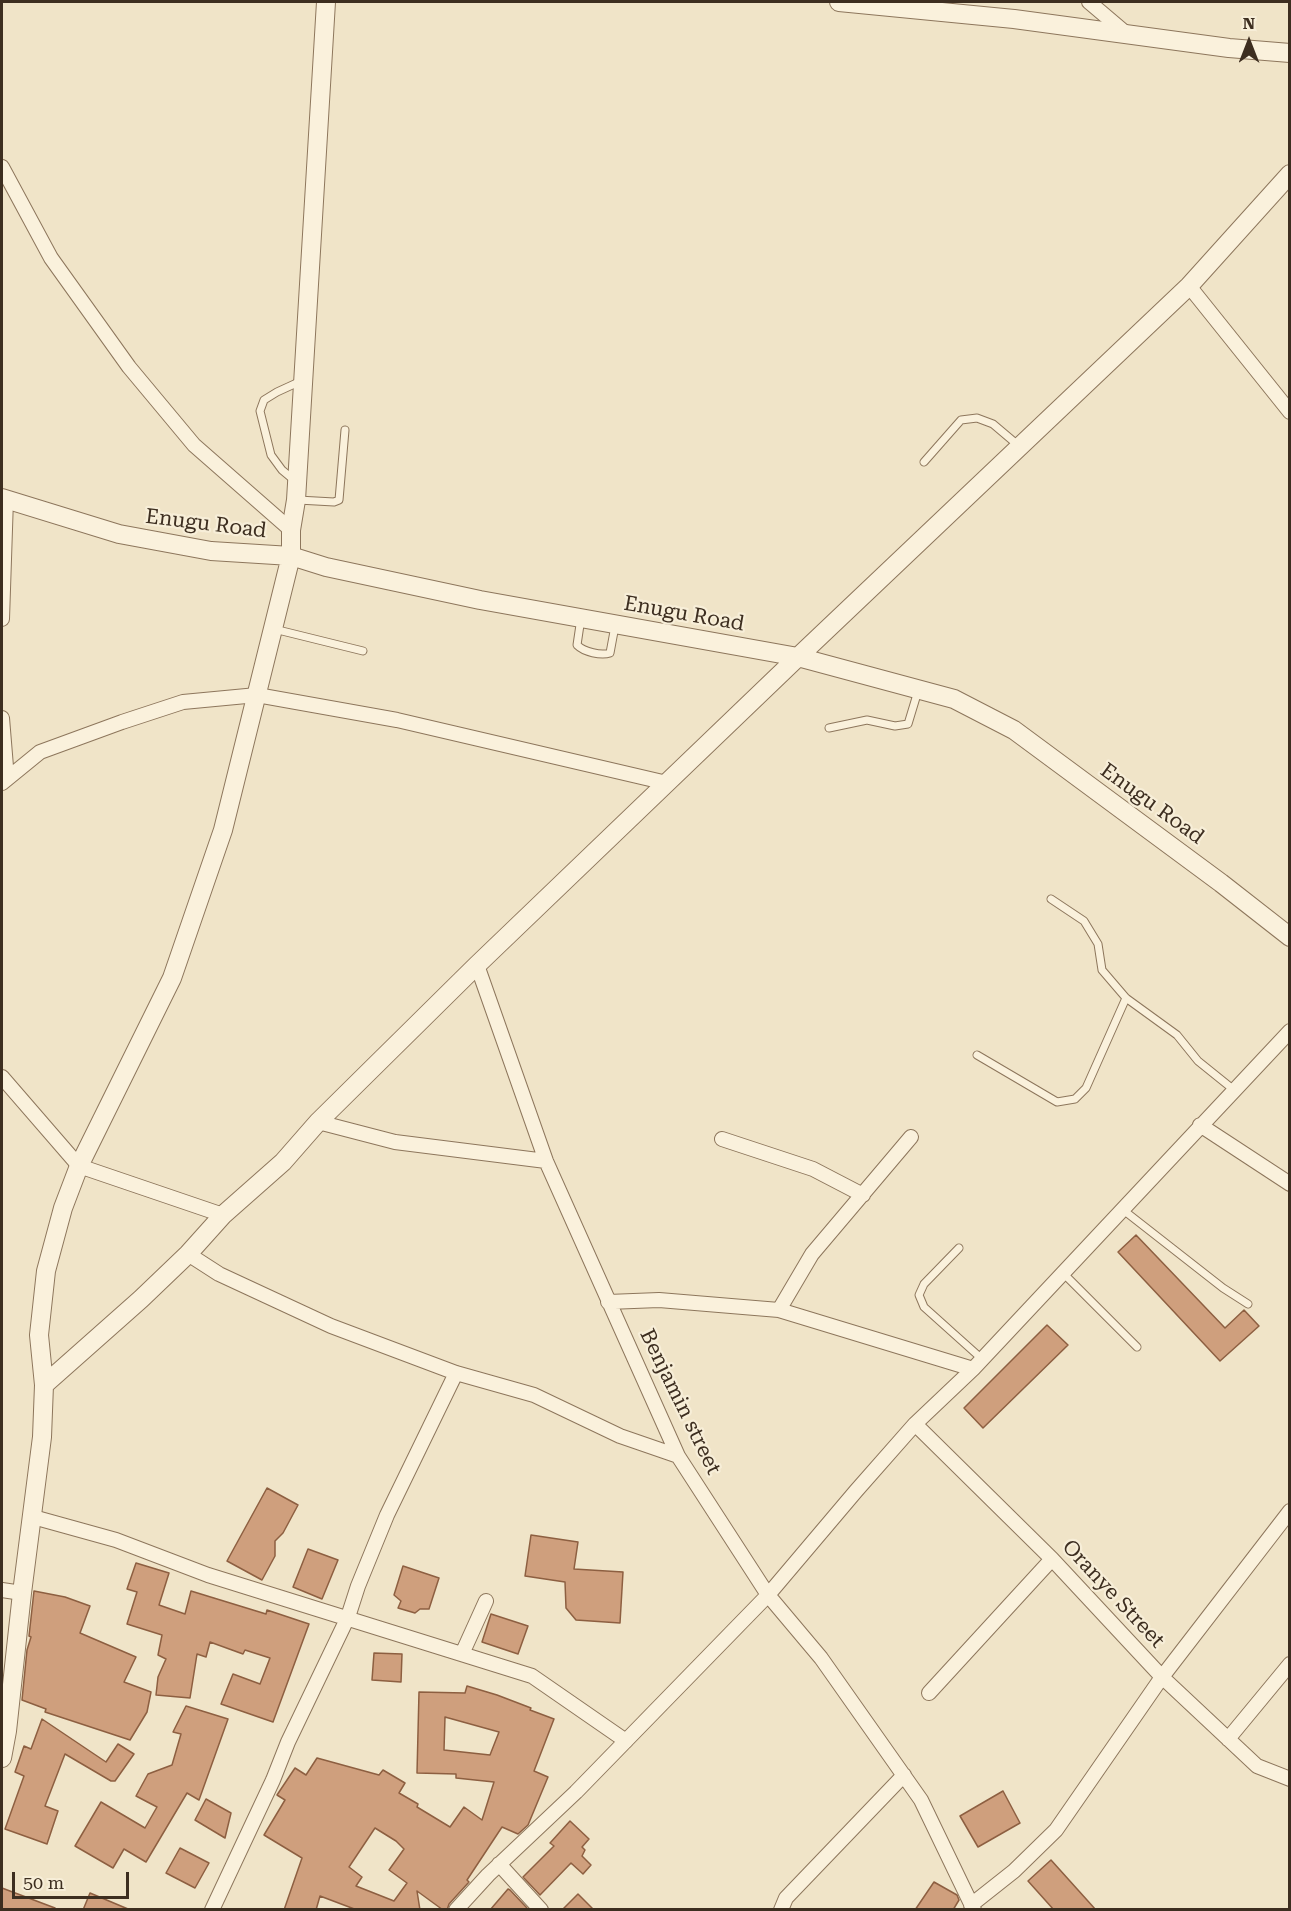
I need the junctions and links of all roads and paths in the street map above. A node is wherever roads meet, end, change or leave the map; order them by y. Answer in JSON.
{"nodes":[{"id":1,"x":326,"y":2,"type":"edge"},
{"id":2,"x":839,"y":2,"type":"edge"},
{"id":3,"x":1089,"y":2,"type":"edge"},
{"id":4,"x":1128,"y":34,"type":"junction"},
{"id":5,"x":1290,"y":53,"type":"edge"},
{"id":6,"x":2,"y":167,"type":"edge"},
{"id":7,"x":1290,"y":174,"type":"edge"},
{"id":8,"x":1189,"y":286,"type":"junction"},
{"id":9,"x":303,"y":380,"type":"junction"},
{"id":10,"x":1290,"y":412,"type":"edge"},
{"id":11,"x":345,"y":430,"type":"dead end"},
{"id":12,"x":1020,"y":447,"type":"junction"},
{"id":13,"x":924,"y":462,"type":"dead end"},
{"id":14,"x":297,"y":491,"type":"junction"},
{"id":15,"x":4,"y":499,"type":"edge"},
{"id":16,"x":291,"y":530,"type":"junction"},
{"id":17,"x":291,"y":556,"type":"junction"},
{"id":18,"x":581,"y":618,"type":"junction"},
{"id":19,"x":2,"y":619,"type":"edge"},
{"id":20,"x":615,"y":624,"type":"junction"},
{"id":21,"x":274,"y":629,"type":"junction"},
{"id":22,"x":363,"y":651,"type":"dead end"},
{"id":23,"x":798,"y":657,"type":"junction"},
{"id":24,"x":918,"y":688,"type":"junction"},
{"id":25,"x":257,"y":694,"type":"junction"},
{"id":26,"x":2,"y":718,"type":"edge"},
{"id":27,"x":829,"y":728,"type":"dead end"},
{"id":28,"x":4,"y":781,"type":"edge"},
{"id":29,"x":667,"y":783,"type":"junction"},
{"id":30,"x":1051,"y":898,"type":"dead end"},
{"id":31,"x":1290,"y":937,"type":"edge"},
{"id":32,"x":477,"y":965,"type":"junction"},
{"id":33,"x":1126,"y":998,"type":"junction"},
{"id":34,"x":1290,"y":1031,"type":"edge"},
{"id":35,"x":977,"y":1055,"type":"dead end"},
{"id":36,"x":2,"y":1077,"type":"edge"},
{"id":37,"x":1234,"y":1090,"type":"junction"},
{"id":38,"x":318,"y":1122,"type":"junction"},
{"id":39,"x":1200,"y":1125,"type":"junction"},
{"id":40,"x":911,"y":1137,"type":"dead end"},
{"id":41,"x":722,"y":1139,"type":"dead end"},
{"id":42,"x":546,"y":1161,"type":"junction"},
{"id":43,"x":79,"y":1166,"type":"junction"},
{"id":44,"x":1290,"y":1185,"type":"edge"},
{"id":45,"x":863,"y":1196,"type":"junction"},
{"id":46,"x":1122,"y":1209,"type":"junction"},
{"id":47,"x":223,"y":1215,"type":"junction"},
{"id":48,"x":959,"y":1248,"type":"dead end"},
{"id":49,"x":188,"y":1254,"type":"junction"},
{"id":50,"x":1063,"y":1273,"type":"junction"},
{"id":51,"x":608,"y":1302,"type":"junction"},
{"id":52,"x":1248,"y":1304,"type":"dead end"},
{"id":53,"x":779,"y":1310,"type":"junction"},
{"id":54,"x":1137,"y":1347,"type":"dead end"},
{"id":55,"x":977,"y":1364,"type":"junction"},
{"id":56,"x":456,"y":1374,"type":"junction"},
{"id":57,"x":44,"y":1385,"type":"junction"},
{"id":58,"x":915,"y":1424,"type":"junction"},
{"id":59,"x":678,"y":1456,"type":"junction"},
{"id":60,"x":1290,"y":1510,"type":"edge"},
{"id":61,"x":33,"y":1517,"type":"junction"},
{"id":62,"x":1052,"y":1559,"type":"junction"},
{"id":63,"x":2,"y":1590,"type":"edge"},
{"id":64,"x":22,"y":1593,"type":"junction"},
{"id":65,"x":768,"y":1595,"type":"junction"},
{"id":66,"x":486,"y":1601,"type":"dead end"},
{"id":67,"x":348,"y":1617,"type":"junction"},
{"id":68,"x":462,"y":1654,"type":"junction"},
{"id":69,"x":1290,"y":1664,"type":"edge"},
{"id":70,"x":1162,"y":1677,"type":"junction"},
{"id":71,"x":929,"y":1693,"type":"dead end"},
{"id":72,"x":1228,"y":1739,"type":"junction"},
{"id":73,"x":626,"y":1741,"type":"junction"},
{"id":74,"x":2,"y":1758,"type":"edge"},
{"id":75,"x":904,"y":1775,"type":"junction"},
{"id":76,"x":1290,"y":1779,"type":"edge"},
{"id":77,"x":499,"y":1864,"type":"junction"},
{"id":78,"x":972,"y":1907,"type":"edge"},
{"id":79,"x":212,"y":1910,"type":"edge"},
{"id":80,"x":456,"y":1910,"type":"edge"},
{"id":81,"x":541,"y":1910,"type":"edge"},
{"id":82,"x":781,"y":1910,"type":"edge"}],
"edges":[{"from":1,"to":9,"type":"street"},
{"from":2,"to":4,"type":"street"},
{"from":3,"to":4,"type":"street"},
{"from":4,"to":5,"type":"street"},
{"from":6,"to":16,"type":"street"},
{"from":7,"to":8,"type":"street"},
{"from":8,"to":10,"type":"street"},
{"from":8,"to":12,"type":"street"},
{"from":9,"to":14,"type":"street"},
{"from":9,"to":14,"type":"lane"},
{"from":11,"to":14,"type":"lane"},
{"from":12,"to":13,"type":"lane"},
{"from":12,"to":23,"type":"street"},
{"from":14,"to":16,"type":"street"},
{"from":15,"to":17,"type":"street","name":"Enugu Road"},
{"from":15,"to":19,"type":"street"},
{"from":16,"to":17,"type":"street"},
{"from":17,"to":18,"type":"street","name":"Enugu Road"},
{"from":17,"to":21,"type":"street"},
{"from":18,"to":20,"type":"street","name":"Enugu Road"},
{"from":18,"to":20,"type":"lane"},
{"from":20,"to":23,"type":"street","name":"Enugu Road"},
{"from":21,"to":22,"type":"lane"},
{"from":21,"to":25,"type":"street"},
{"from":23,"to":24,"type":"street","name":"Enugu Road"},
{"from":23,"to":29,"type":"street"},
{"from":24,"to":27,"type":"lane"},
{"from":24,"to":31,"type":"street","name":"Enugu Road"},
{"from":25,"to":28,"type":"street"},
{"from":25,"to":29,"type":"street"},
{"from":25,"to":43,"type":"street"},
{"from":26,"to":28,"type":"street"},
{"from":29,"to":32,"type":"street"},
{"from":30,"to":33,"type":"lane"},
{"from":32,"to":38,"type":"street"},
{"from":32,"to":42,"type":"street","name":"Benjamin street"},
{"from":33,"to":35,"type":"lane"},
{"from":33,"to":37,"type":"lane"},
{"from":34,"to":37,"type":"street"},
{"from":36,"to":43,"type":"street"},
{"from":37,"to":39,"type":"street"},
{"from":38,"to":42,"type":"street"},
{"from":38,"to":47,"type":"street"},
{"from":39,"to":44,"type":"street"},
{"from":39,"to":46,"type":"street"},
{"from":40,"to":45,"type":"street"},
{"from":41,"to":45,"type":"street"},
{"from":42,"to":51,"type":"street","name":"Benjamin street"},
{"from":43,"to":47,"type":"street"},
{"from":43,"to":57,"type":"street"},
{"from":45,"to":53,"type":"street"},
{"from":46,"to":50,"type":"street"},
{"from":46,"to":52,"type":"lane"},
{"from":47,"to":49,"type":"street"},
{"from":48,"to":55,"type":"lane"},
{"from":49,"to":56,"type":"street"},
{"from":49,"to":57,"type":"street"},
{"from":50,"to":54,"type":"lane"},
{"from":50,"to":55,"type":"street"},
{"from":51,"to":53,"type":"street"},
{"from":51,"to":59,"type":"street","name":"Benjamin street"},
{"from":53,"to":55,"type":"street"},
{"from":55,"to":58,"type":"street"},
{"from":56,"to":59,"type":"street"},
{"from":56,"to":67,"type":"street"},
{"from":57,"to":61,"type":"street"},
{"from":58,"to":62,"type":"street","name":"Oranye Street"},
{"from":58,"to":65,"type":"street"},
{"from":59,"to":65,"type":"street","name":"Benjamin street"},
{"from":60,"to":70,"type":"street"},
{"from":61,"to":64,"type":"street"},
{"from":61,"to":67,"type":"street"},
{"from":62,"to":70,"type":"street","name":"Oranye Street"},
{"from":62,"to":71,"type":"street"},
{"from":63,"to":64,"type":"street"},
{"from":64,"to":74,"type":"street"},
{"from":65,"to":73,"type":"street"},
{"from":65,"to":75,"type":"street","name":"Benjamin street"},
{"from":66,"to":68,"type":"street"},
{"from":67,"to":68,"type":"street"},
{"from":67,"to":79,"type":"street"},
{"from":68,"to":73,"type":"street"},
{"from":69,"to":72,"type":"street"},
{"from":70,"to":72,"type":"street","name":"Oranye Street"},
{"from":70,"to":78,"type":"street"},
{"from":72,"to":76,"type":"street","name":"Oranye Street"},
{"from":73,"to":77,"type":"street"},
{"from":75,"to":78,"type":"street","name":"Benjamin street"},
{"from":75,"to":82,"type":"street"},
{"from":77,"to":80,"type":"street"},
{"from":77,"to":81,"type":"street"}]}
